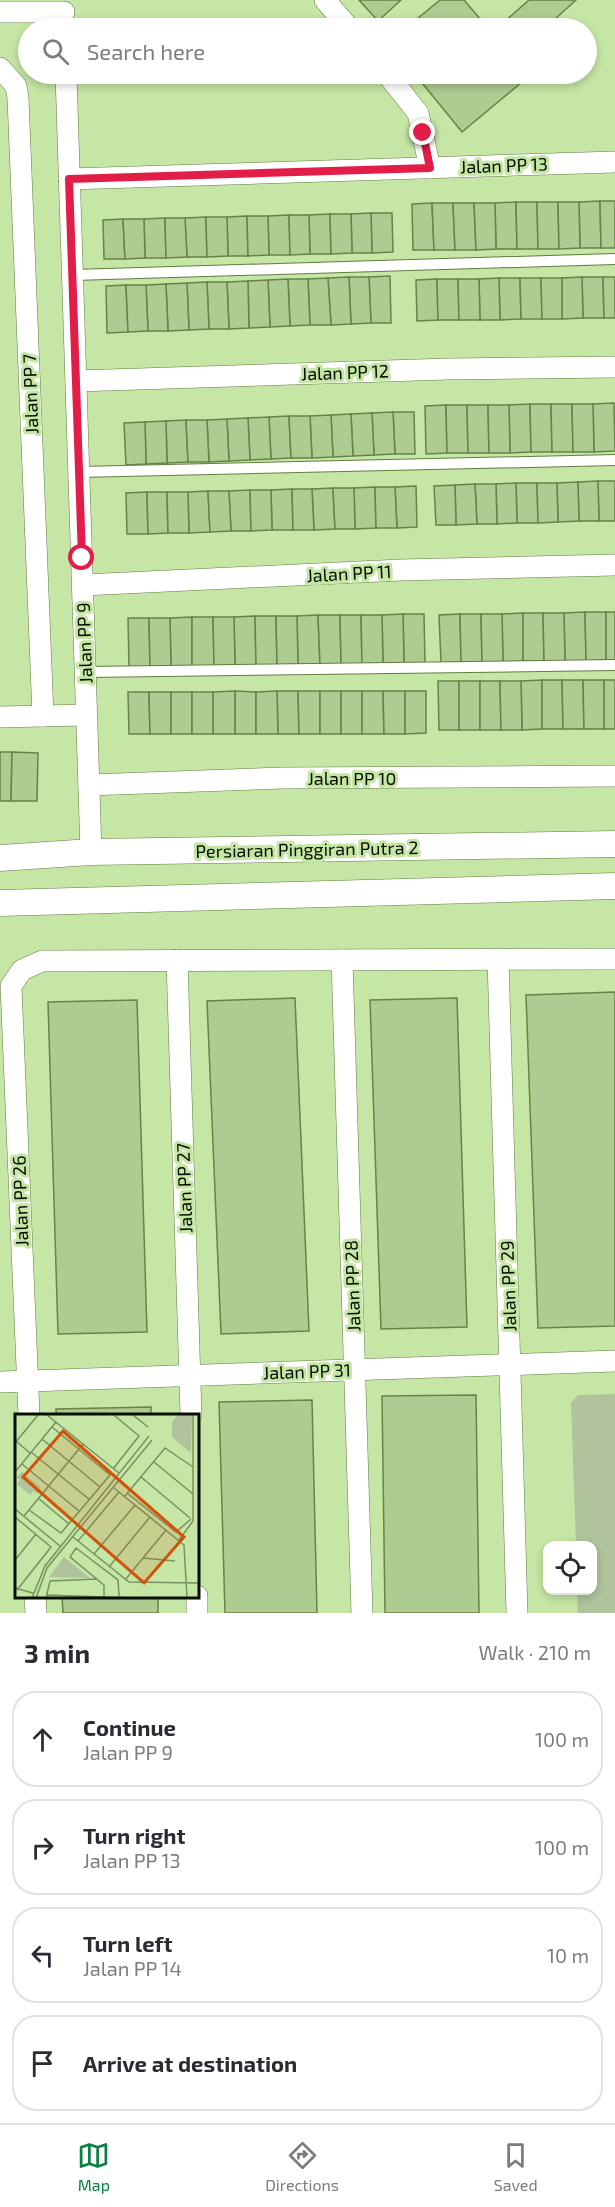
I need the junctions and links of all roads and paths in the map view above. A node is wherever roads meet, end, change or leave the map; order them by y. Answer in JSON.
{"nodes":[{"id":1,"x":325,"y":0,"type":"edge"},
{"id":2,"x":0,"y":12,"type":"edge"},
{"id":3,"x":65,"y":14,"type":"edge"},
{"id":4,"x":340,"y":18,"type":"edge"},
{"id":5,"x":4,"y":71,"type":"edge"},
{"id":6,"x":66,"y":84,"type":"edge"},
{"id":7,"x":395,"y":84,"type":"edge"},
{"id":8,"x":615,"y":162,"type":"edge"},
{"id":9,"x":430,"y":168,"type":"junction"},
{"id":10,"x":69,"y":179,"type":"junction"},
{"id":11,"x":615,"y":259,"type":"edge"},
{"id":12,"x":73,"y":275,"type":"junction"},
{"id":13,"x":615,"y":367,"type":"edge"},
{"id":14,"x":75,"y":381,"type":"junction"},
{"id":15,"x":615,"y":460,"type":"edge"},
{"id":16,"x":78,"y":472,"type":"junction"},
{"id":17,"x":615,"y":565,"type":"edge"},
{"id":18,"x":82,"y":585,"type":"junction"},
{"id":19,"x":615,"y":665,"type":"edge"},
{"id":20,"x":86,"y":672,"type":"junction"},
{"id":21,"x":86,"y":715,"type":"junction"},
{"id":22,"x":43,"y":716,"type":"junction"},
{"id":23,"x":0,"y":717,"type":"edge"},
{"id":24,"x":615,"y":776,"type":"edge"},
{"id":25,"x":89,"y":785,"type":"junction"},
{"id":26,"x":615,"y":844,"type":"edge"},
{"id":27,"x":91,"y":852,"type":"junction"},
{"id":28,"x":0,"y":858,"type":"edge"},
{"id":29,"x":615,"y":886,"type":"edge"},
{"id":30,"x":0,"y":903,"type":"edge"},
{"id":31,"x":615,"y":958,"type":"edge"},
{"id":32,"x":498,"y":959,"type":"junction"},
{"id":33,"x":177,"y":960,"type":"junction"},
{"id":34,"x":342,"y":960,"type":"junction"},
{"id":35,"x":615,"y":1361,"type":"edge"},
{"id":36,"x":510,"y":1364,"type":"junction"},
{"id":37,"x":354,"y":1370,"type":"junction"},
{"id":38,"x":190,"y":1375,"type":"junction"},
{"id":39,"x":28,"y":1381,"type":"junction"},
{"id":40,"x":0,"y":1382,"type":"edge"},
{"id":41,"x":29,"y":1414,"type":"edge"},
{"id":42,"x":191,"y":1414,"type":"edge"},
{"id":43,"x":35,"y":1598,"type":"edge"},
{"id":44,"x":36,"y":1613,"type":"edge"},
{"id":45,"x":362,"y":1613,"type":"edge"},
{"id":46,"x":517,"y":1613,"type":"edge"}],
"edges":[{"from":1,"to":4,"type":"street"},
{"from":2,"to":3,"type":"street"},
{"from":5,"to":22,"type":"street","name":"Jalan PP 7"},
{"from":6,"to":10,"type":"street","name":"Jalan PP 9"},
{"from":7,"to":9,"type":"street"},
{"from":8,"to":9,"type":"street","name":"Jalan PP 13"},
{"from":9,"to":10,"type":"street","name":"Jalan PP 13"},
{"from":10,"to":12,"type":"street","name":"Jalan PP 9"},
{"from":11,"to":12,"type":"lane"},
{"from":12,"to":14,"type":"street","name":"Jalan PP 9"},
{"from":13,"to":14,"type":"street","name":"Jalan PP 12"},
{"from":14,"to":16,"type":"street","name":"Jalan PP 9"},
{"from":15,"to":16,"type":"lane"},
{"from":16,"to":18,"type":"street","name":"Jalan PP 9"},
{"from":17,"to":18,"type":"street","name":"Jalan PP 11"},
{"from":18,"to":20,"type":"street","name":"Jalan PP 9"},
{"from":19,"to":20,"type":"lane"},
{"from":20,"to":21,"type":"street","name":"Jalan PP 9"},
{"from":21,"to":22,"type":"street"},
{"from":21,"to":25,"type":"street","name":"Jalan PP 9"},
{"from":22,"to":23,"type":"street"},
{"from":24,"to":25,"type":"street","name":"Jalan PP 10"},
{"from":25,"to":27,"type":"street","name":"Jalan PP 9"},
{"from":26,"to":27,"type":"street","name":"Persiaran Pinggiran Putra 2"},
{"from":27,"to":28,"type":"street","name":"Persiaran Pinggiran Putra 2"},
{"from":29,"to":30,"type":"street"},
{"from":31,"to":32,"type":"street"},
{"from":32,"to":34,"type":"street"},
{"from":32,"to":36,"type":"street","name":"Jalan PP 29"},
{"from":33,"to":34,"type":"street"},
{"from":33,"to":38,"type":"street","name":"Jalan PP 27"},
{"from":33,"to":39,"type":"street","name":"Jalan PP 26"},
{"from":34,"to":37,"type":"street","name":"Jalan PP 28"},
{"from":35,"to":36,"type":"street","name":"Jalan PP 31"},
{"from":36,"to":37,"type":"street","name":"Jalan PP 31"},
{"from":36,"to":46,"type":"street","name":"Jalan PP 29"},
{"from":37,"to":38,"type":"street","name":"Jalan PP 31"},
{"from":37,"to":45,"type":"street","name":"Jalan PP 28"},
{"from":38,"to":39,"type":"street","name":"Jalan PP 31"},
{"from":38,"to":42,"type":"street","name":"Jalan PP 27"},
{"from":39,"to":40,"type":"street","name":"Jalan PP 31"},
{"from":39,"to":41,"type":"street","name":"Jalan PP 26"},
{"from":43,"to":44,"type":"street"}]}
